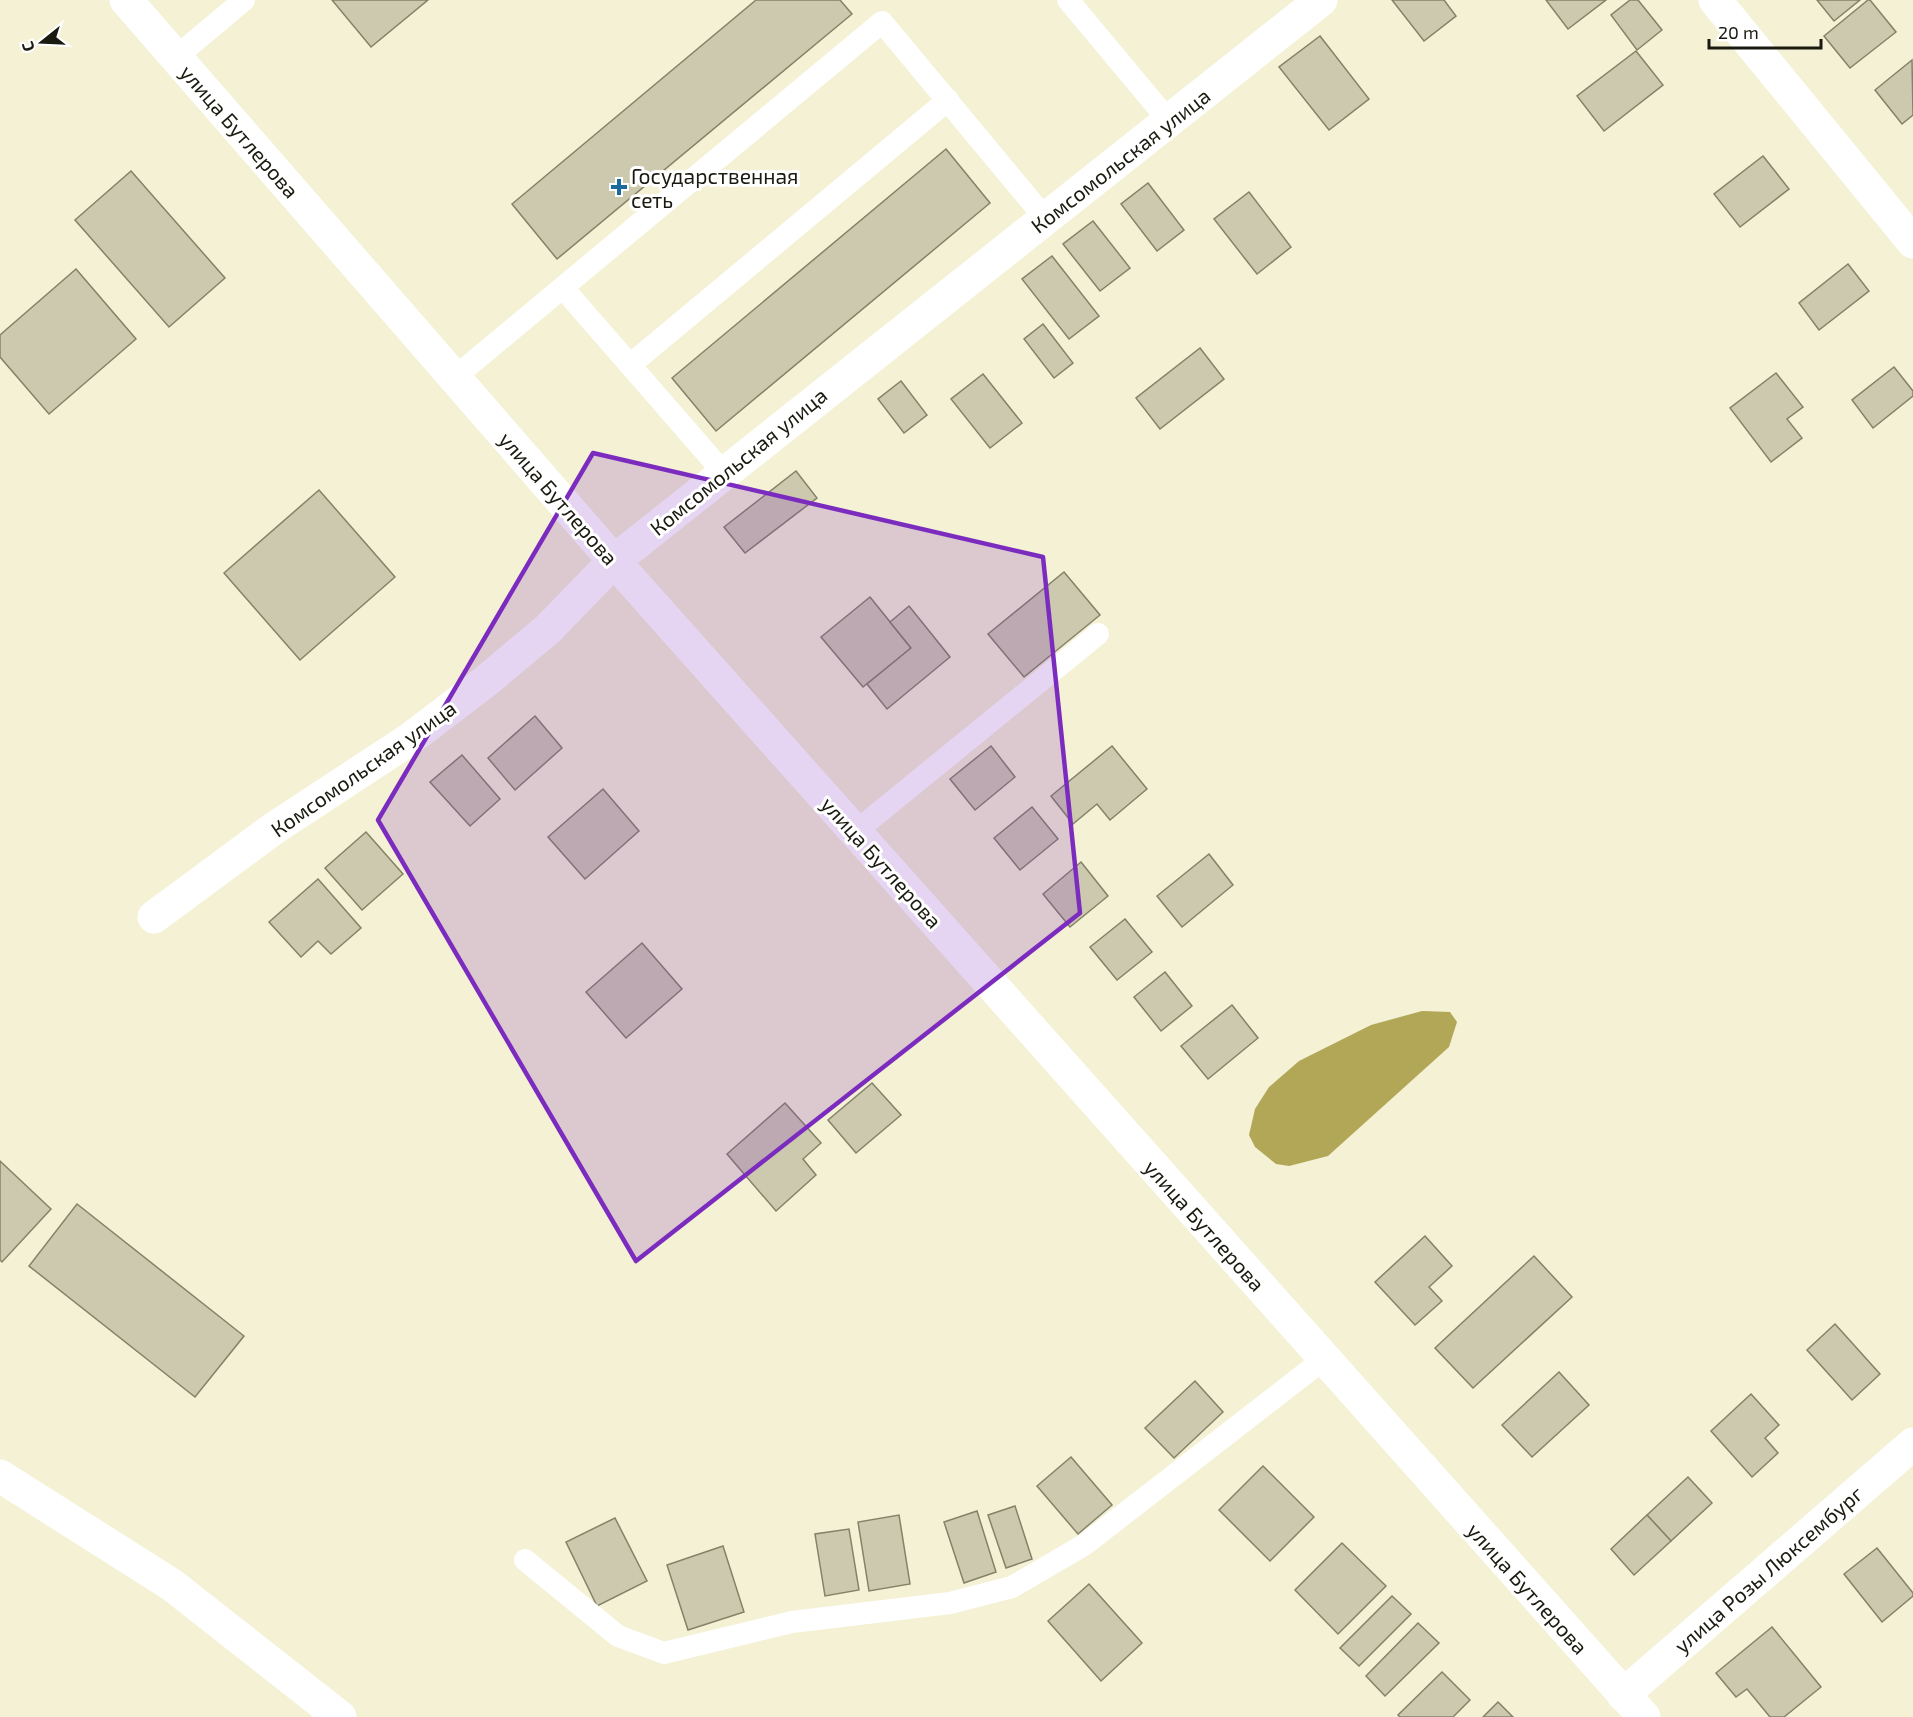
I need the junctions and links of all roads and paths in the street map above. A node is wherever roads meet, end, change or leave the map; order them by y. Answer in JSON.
{"nodes":[{"id":1,"x":126,"y":0,"type":"edge"},
{"id":2,"x":244,"y":0,"type":"edge"},
{"id":3,"x":1068,"y":0,"type":"edge"},
{"id":4,"x":1321,"y":0,"type":"edge"},
{"id":5,"x":1715,"y":0,"type":"edge"},
{"id":6,"x":176,"y":57,"type":"junction"},
{"id":7,"x":948,"y":100,"type":"junction"},
{"id":8,"x":1169,"y":121,"type":"junction"},
{"id":9,"x":1045,"y":218,"type":"junction"},
{"id":10,"x":1913,"y":243,"type":"edge"},
{"id":11,"x":563,"y":288,"type":"junction"},
{"id":12,"x":630,"y":365,"type":"junction"},
{"id":13,"x":454,"y":377,"type":"junction"},
{"id":14,"x":723,"y":472,"type":"junction"},
{"id":15,"x":614,"y":561,"type":"junction"},
{"id":16,"x":1098,"y":634,"type":"dead end"},
{"id":17,"x":855,"y":832,"type":"junction"},
{"id":18,"x":154,"y":918,"type":"dead end"},
{"id":19,"x":1324,"y":1359,"type":"junction"},
{"id":20,"x":1913,"y":1444,"type":"edge"},
{"id":21,"x":0,"y":1476,"type":"edge"},
{"id":22,"x":525,"y":1560,"type":"dead end"},
{"id":23,"x":1633,"y":1706,"type":"edge"},
{"id":24,"x":340,"y":1717,"type":"edge"}],
"edges":[{"from":1,"to":6,"type":"street","name":"улица Бутлерова"},
{"from":2,"to":6,"type":"lane"},
{"from":3,"to":8,"type":"lane"},
{"from":4,"to":8,"type":"street","name":"Комсомольская улица"},
{"from":5,"to":10,"type":"street"},
{"from":6,"to":13,"type":"street","name":"улица Бутлерова"},
{"from":7,"to":9,"type":"lane"},
{"from":7,"to":11,"type":"lane"},
{"from":7,"to":12,"type":"lane"},
{"from":8,"to":9,"type":"street","name":"Комсомольская улица"},
{"from":9,"to":14,"type":"street","name":"Комсомольская улица"},
{"from":11,"to":12,"type":"lane"},
{"from":11,"to":13,"type":"lane"},
{"from":12,"to":14,"type":"lane"},
{"from":13,"to":15,"type":"street","name":"улица Бутлерова"},
{"from":14,"to":15,"type":"street","name":"Комсомольская улица"},
{"from":15,"to":17,"type":"street","name":"улица Бутлерова"},
{"from":15,"to":18,"type":"street","name":"Комсомольская улица"},
{"from":16,"to":17,"type":"lane"},
{"from":17,"to":19,"type":"street","name":"улица Бутлерова"},
{"from":19,"to":22,"type":"lane"},
{"from":19,"to":23,"type":"street","name":"улица Бутлерова"},
{"from":20,"to":23,"type":"street","name":"улица Розы Люксембург"},
{"from":21,"to":24,"type":"street"}]}
